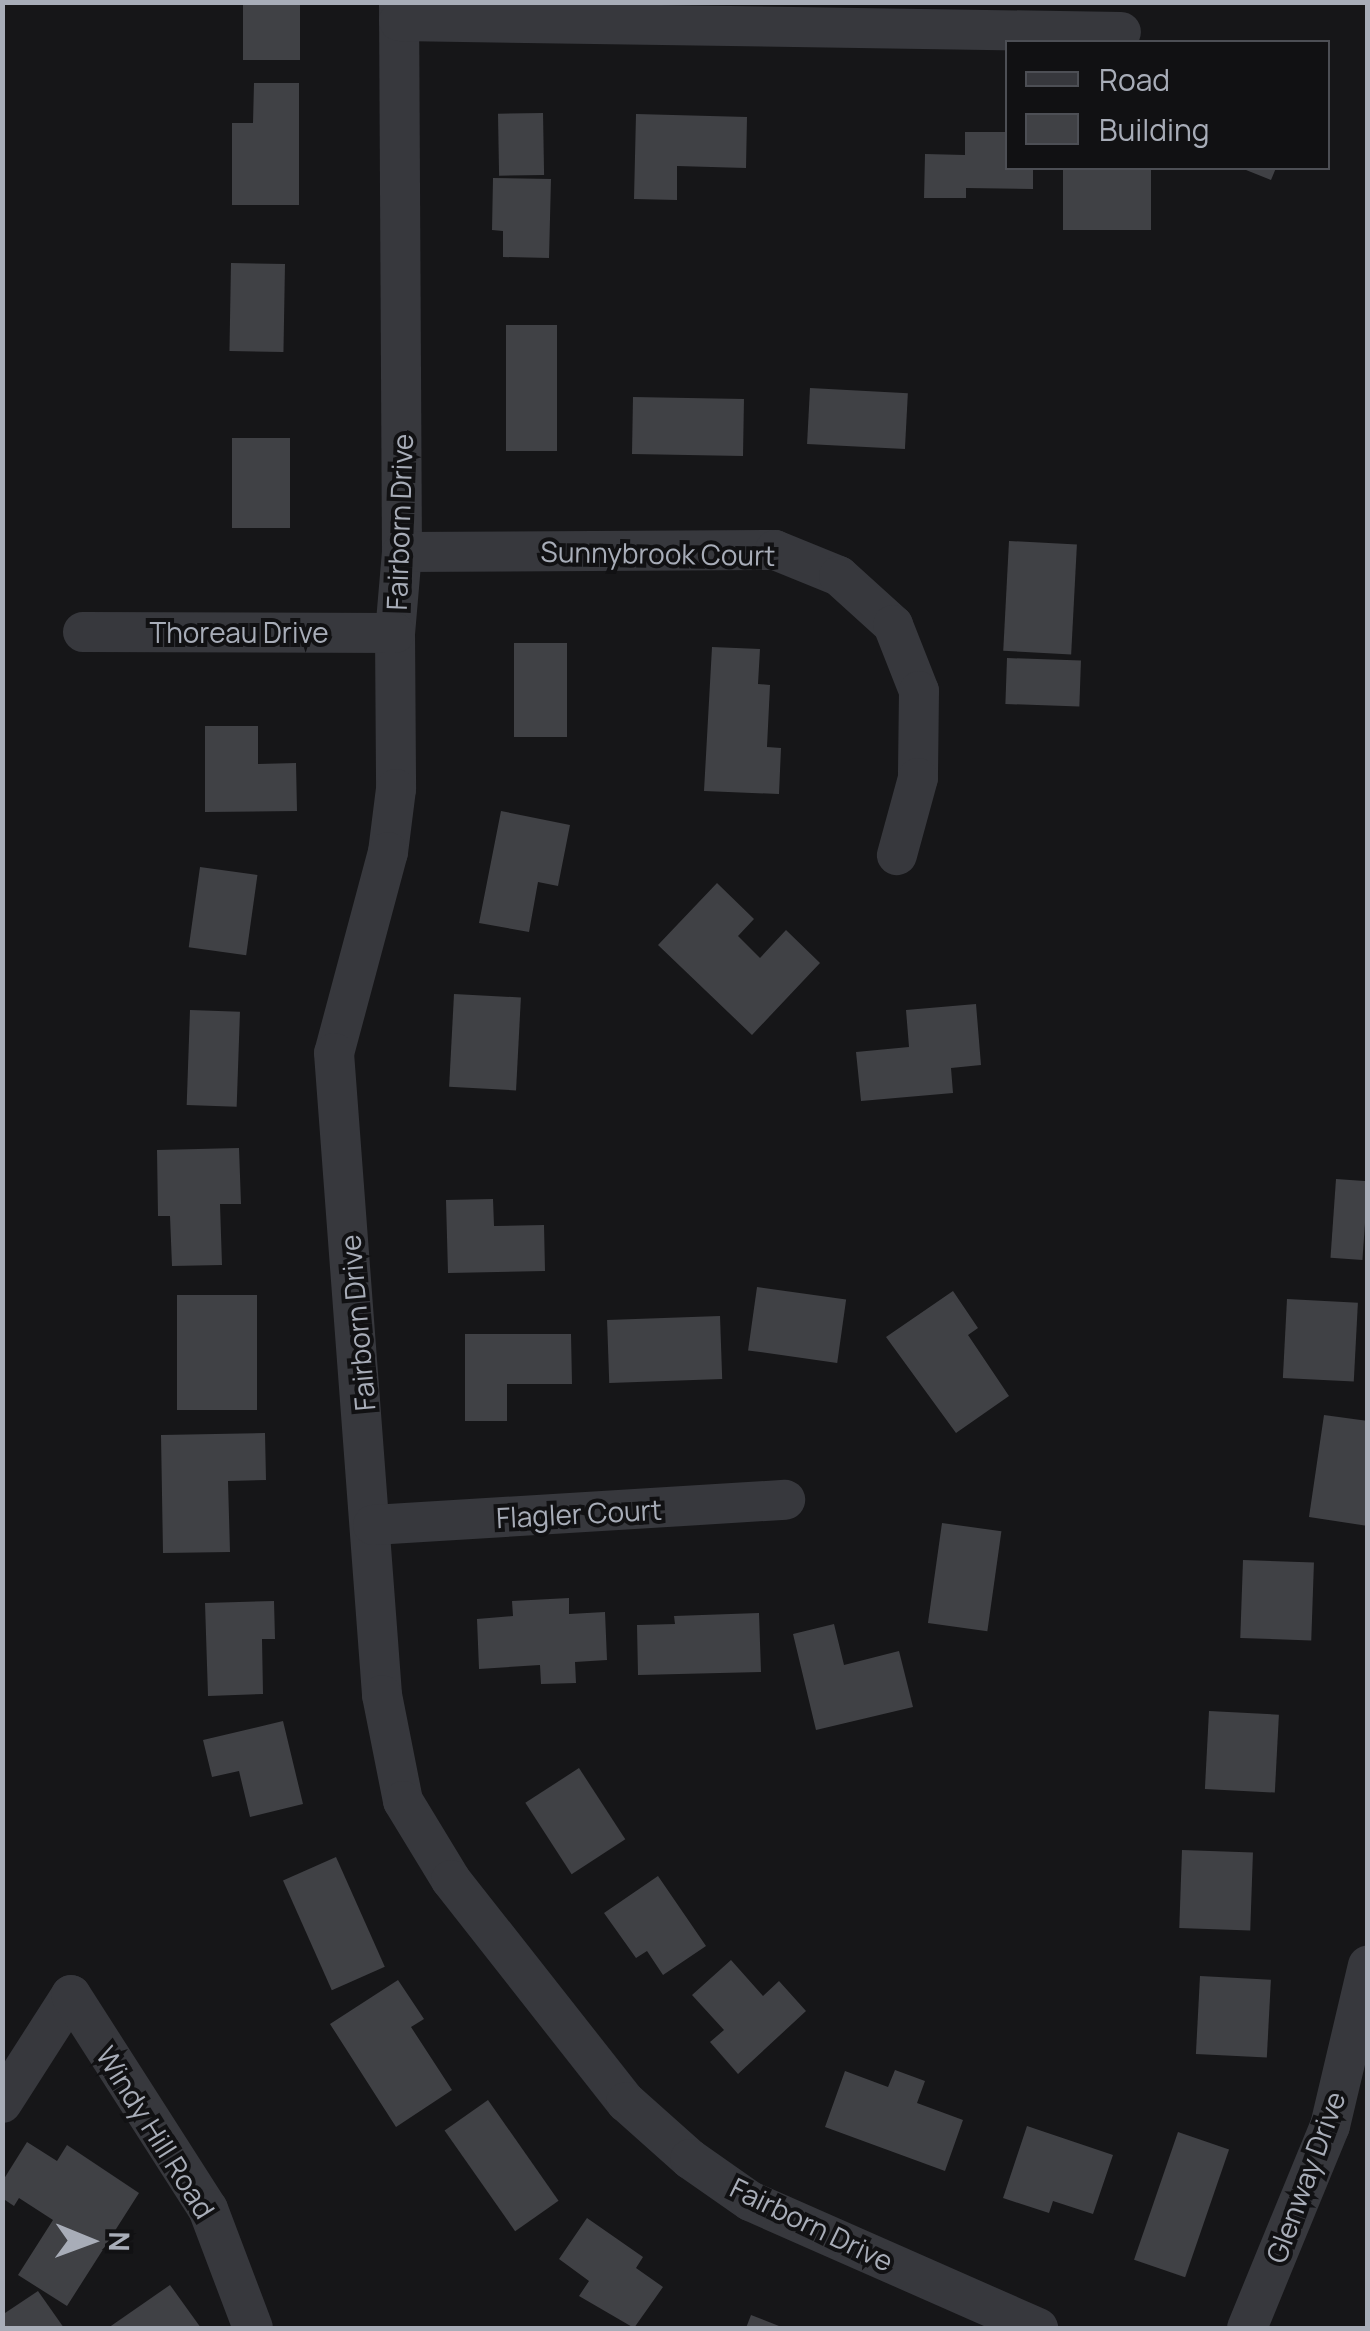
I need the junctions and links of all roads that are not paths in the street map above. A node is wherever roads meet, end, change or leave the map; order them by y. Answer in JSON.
{"nodes":[{"id":1,"x":399,"y":12,"type":"edge"},
{"id":2,"x":1121,"y":32,"type":"dead end"},
{"id":3,"x":402,"y":552,"type":"junction"},
{"id":4,"x":83,"y":632,"type":"dead end"},
{"id":5,"x":395,"y":633,"type":"junction"},
{"id":6,"x":897,"y":855,"type":"dead end"},
{"id":7,"x":786,"y":1500,"type":"dead end"},
{"id":8,"x":373,"y":1524,"type":"junction"},
{"id":9,"x":1368,"y":1965,"type":"edge"},
{"id":10,"x":2,"y":2104,"type":"edge"},
{"id":11,"x":253,"y":2328,"type":"edge"},
{"id":12,"x":1038,"y":2328,"type":"edge"},
{"id":13,"x":1247,"y":2328,"type":"edge"}],
"edges":[{"from":1,"to":2,"type":"street"},
{"from":1,"to":3,"type":"street","name":"Fairborn Drive"},
{"from":3,"to":5,"type":"street","name":"Fairborn Drive"},
{"from":3,"to":6,"type":"street","name":"Sunnybrook Court"},
{"from":4,"to":5,"type":"street","name":"Thoreau Drive"},
{"from":5,"to":8,"type":"street","name":"Fairborn Drive"},
{"from":7,"to":8,"type":"street","name":"Flagler Court"},
{"from":8,"to":12,"type":"street","name":"Fairborn Drive"},
{"from":9,"to":13,"type":"street","name":"Glenway Drive"},
{"from":10,"to":11,"type":"street","name":"Windy Hill Road"}]}
